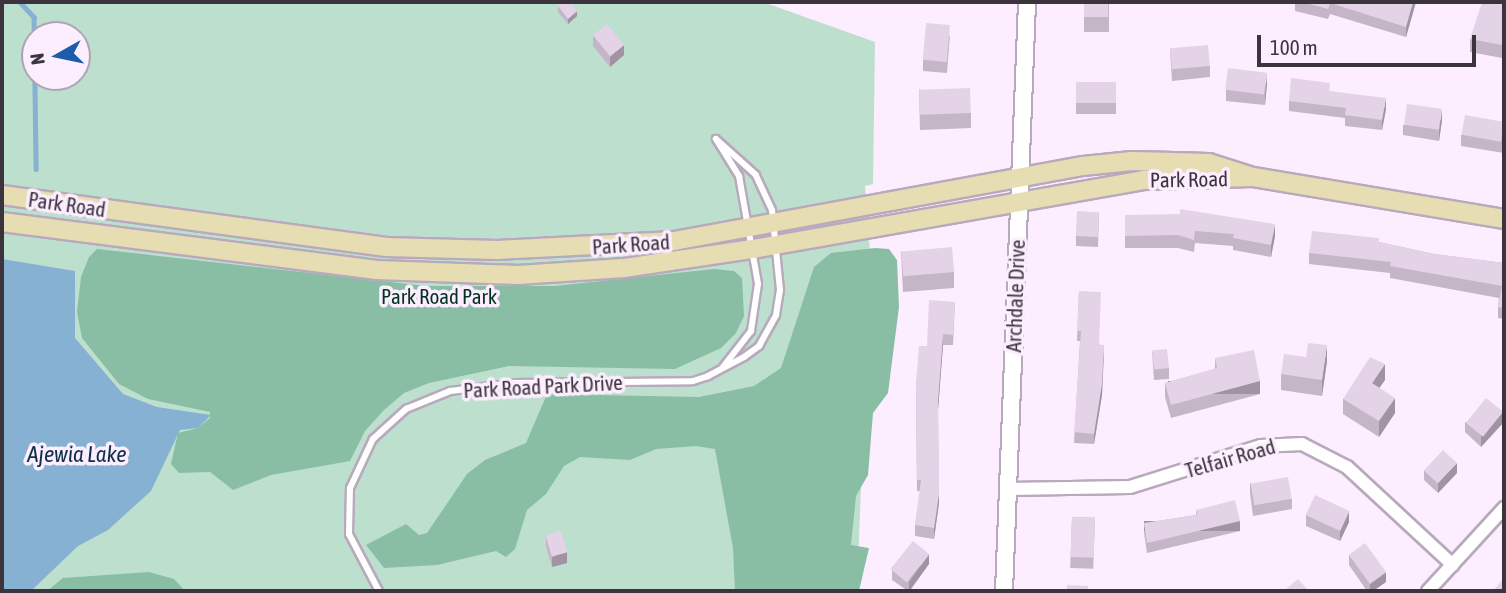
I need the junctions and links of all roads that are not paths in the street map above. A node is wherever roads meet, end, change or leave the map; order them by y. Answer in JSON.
{"nodes":[{"id":1,"x":1027,"y":2,"type":"edge"},
{"id":2,"x":1020,"y":176,"type":"junction"},
{"id":3,"x":1254,"y":177,"type":"junction"},
{"id":4,"x":2,"y":195,"type":"edge"},
{"id":5,"x":1019,"y":200,"type":"junction"},
{"id":6,"x":1504,"y":219,"type":"edge"},
{"id":7,"x":2,"y":222,"type":"edge"},
{"id":8,"x":774,"y":223,"type":"junction"},
{"id":9,"x":749,"y":227,"type":"junction"},
{"id":10,"x":778,"y":245,"type":"junction"},
{"id":11,"x":753,"y":249,"type":"junction"},
{"id":12,"x":723,"y":367,"type":"junction"},
{"id":13,"x":1008,"y":489,"type":"junction"},
{"id":14,"x":1504,"y":508,"type":"edge"},
{"id":15,"x":1452,"y":565,"type":"junction"},
{"id":16,"x":379,"y":591,"type":"edge"},
{"id":17,"x":1004,"y":591,"type":"edge"},
{"id":18,"x":1428,"y":591,"type":"edge"}],
"edges":[{"from":1,"to":2,"type":"street","name":"Archdale Drive"},
{"from":2,"to":3,"type":"main road","name":"Park Road"},
{"from":2,"to":5,"type":"street","name":"Archdale Drive"},
{"from":2,"to":8,"type":"main road","name":"Park Road"},
{"from":3,"to":5,"type":"main road","name":"Park Road"},
{"from":3,"to":6,"type":"main road","name":"Park Road"},
{"from":4,"to":9,"type":"main road","name":"Park Road"},
{"from":5,"to":10,"type":"main road","name":"Park Road"},
{"from":5,"to":13,"type":"street","name":"Archdale Drive"},
{"from":7,"to":11,"type":"main road","name":"Park Road"},
{"from":8,"to":9,"type":"main road","name":"Park Road"},
{"from":8,"to":9,"type":"lane","name":"Park Road Park Drive"},
{"from":8,"to":10,"type":"lane","name":"Park Road Park Drive"},
{"from":9,"to":11,"type":"lane","name":"Park Road Park Drive"},
{"from":10,"to":11,"type":"main road","name":"Park Road"},
{"from":10,"to":12,"type":"lane","name":"Park Road Park Drive"},
{"from":11,"to":12,"type":"lane","name":"Park Road Park Drive"},
{"from":12,"to":16,"type":"lane","name":"Park Road Park Drive"},
{"from":13,"to":15,"type":"street","name":"Telfair Road"},
{"from":13,"to":17,"type":"street","name":"Archdale Drive"},
{"from":14,"to":15,"type":"street"},
{"from":15,"to":18,"type":"street"}]}
